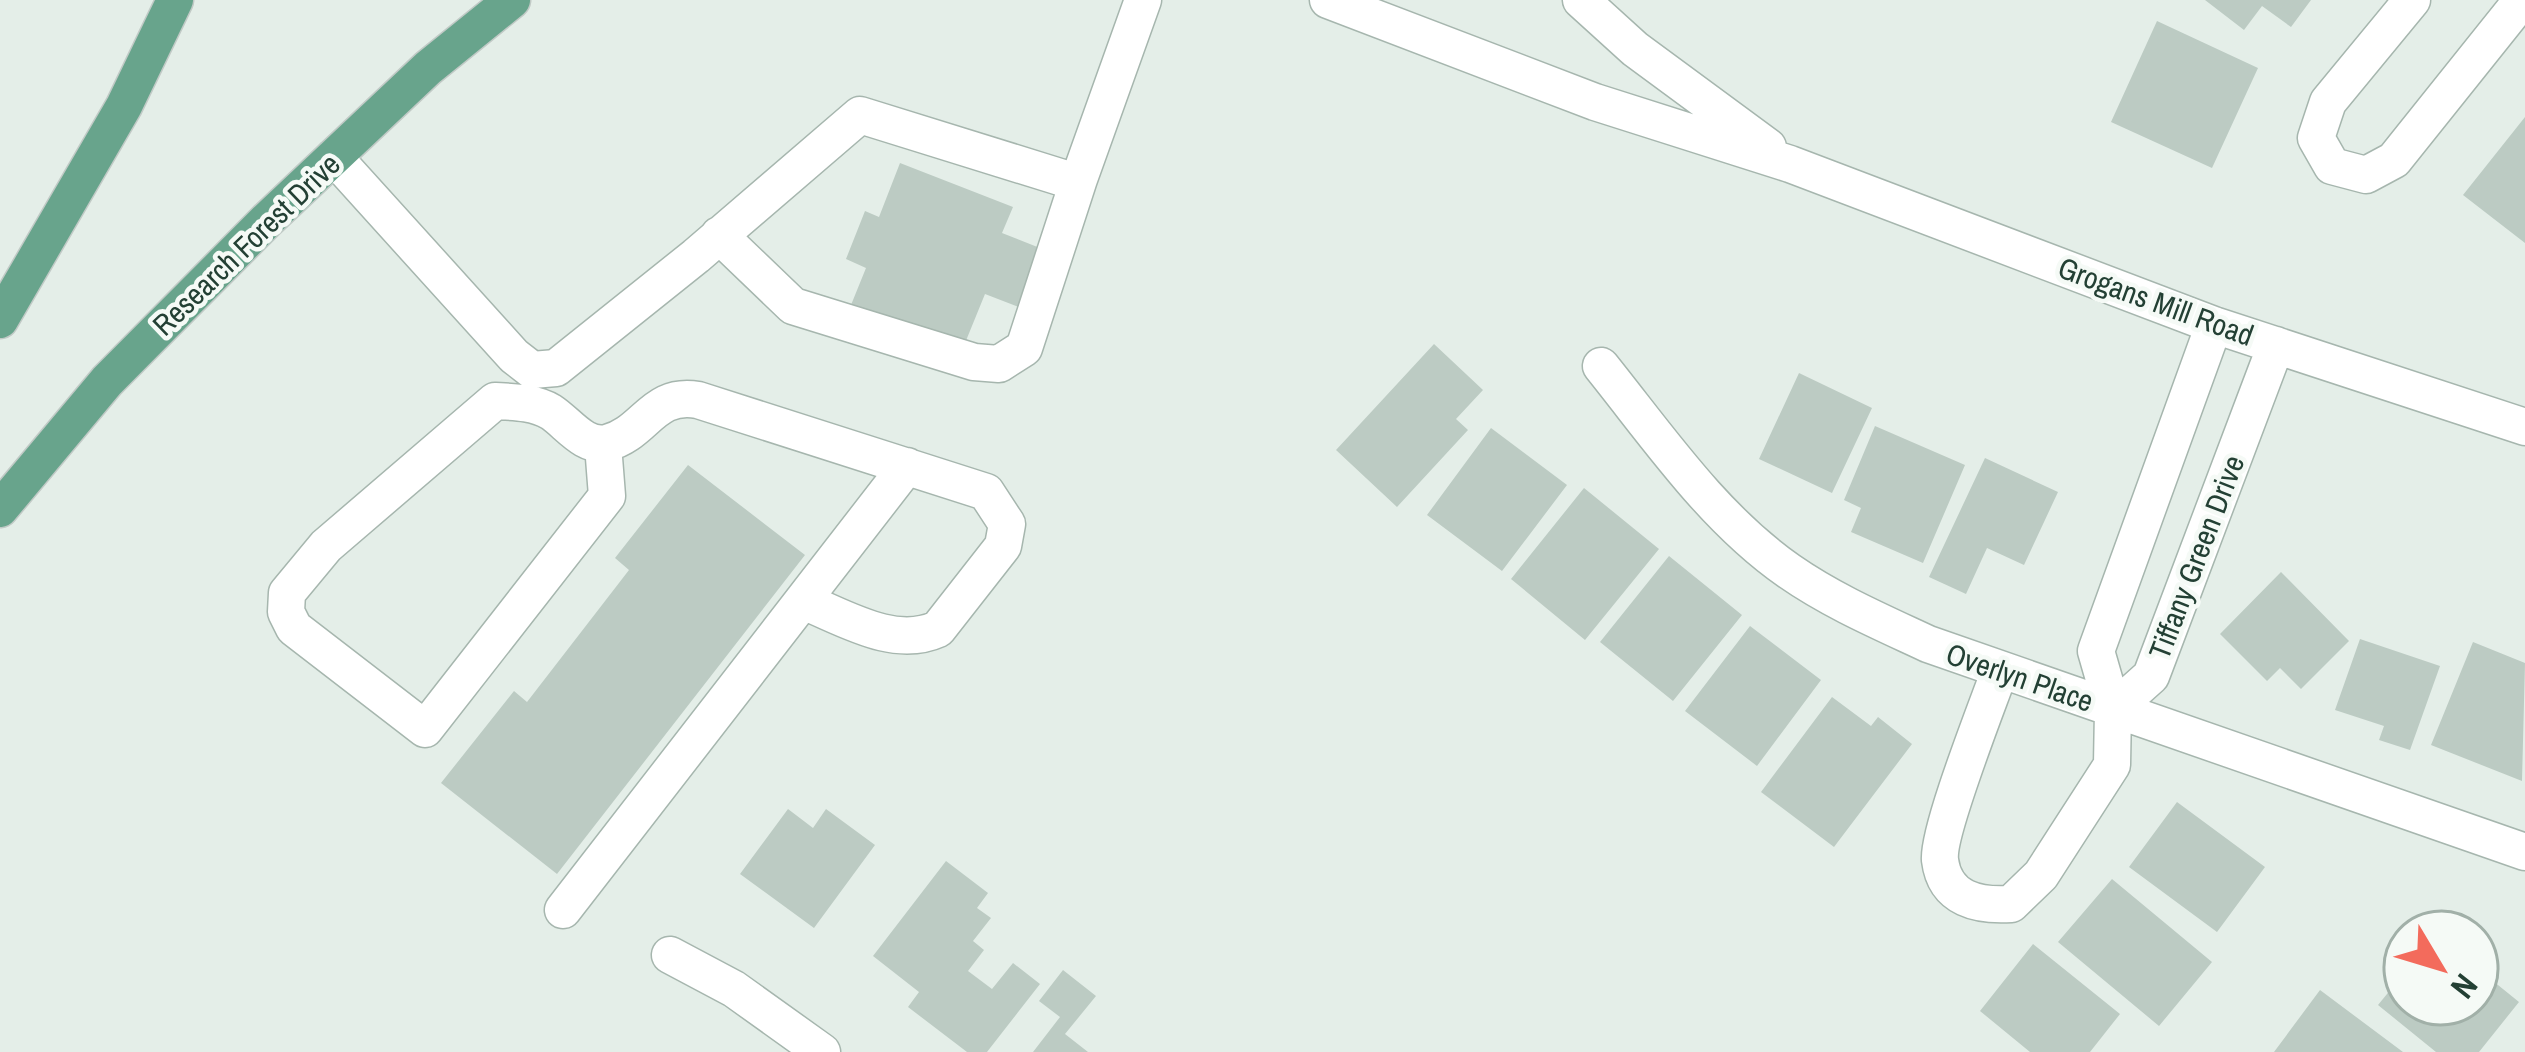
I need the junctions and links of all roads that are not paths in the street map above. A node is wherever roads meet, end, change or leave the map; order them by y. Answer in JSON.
{"nodes":[{"id":1,"x":175,"y":0,"type":"edge"},
{"id":2,"x":512,"y":0,"type":"edge"},
{"id":3,"x":1143,"y":0,"type":"edge"},
{"id":4,"x":1328,"y":0,"type":"edge"},
{"id":5,"x":1581,"y":0,"type":"edge"},
{"id":6,"x":2412,"y":0,"type":"edge"},
{"id":7,"x":2522,"y":0,"type":"edge"},
{"id":8,"x":334,"y":157,"type":"junction"},
{"id":9,"x":1790,"y":164,"type":"junction"},
{"id":10,"x":1079,"y":179,"type":"junction"},
{"id":11,"x":719,"y":235,"type":"junction"},
{"id":12,"x":0,"y":320,"type":"edge"},
{"id":13,"x":2214,"y":325,"type":"junction"},
{"id":14,"x":2276,"y":345,"type":"junction"},
{"id":15,"x":1601,"y":366,"type":"dead end"},
{"id":16,"x":526,"y":386,"type":"junction"},
{"id":17,"x":2525,"y":427,"type":"edge"},
{"id":18,"x":603,"y":445,"type":"junction"},
{"id":19,"x":907,"y":466,"type":"junction"},
{"id":20,"x":0,"y":508,"type":"edge"},
{"id":21,"x":803,"y":602,"type":"junction"},
{"id":22,"x":2000,"y":670,"type":"junction"},
{"id":23,"x":2113,"y":710,"type":"junction"},
{"id":24,"x":2525,"y":852,"type":"edge"},
{"id":25,"x":563,"y":910,"type":"dead end"},
{"id":26,"x":670,"y":955,"type":"dead end"},
{"id":27,"x":822,"y":1052,"type":"edge"}],
"edges":[{"from":1,"to":12,"type":"main road"},
{"from":2,"to":8,"type":"main road","name":"Research Forest Drive"},
{"from":3,"to":10,"type":"street"},
{"from":4,"to":9,"type":"street","name":"Grogans Mill Road"},
{"from":5,"to":9,"type":"street","name":"Grogans Mill Road"},
{"from":6,"to":7,"type":"street"},
{"from":8,"to":16,"type":"street"},
{"from":8,"to":20,"type":"main road","name":"Research Forest Drive"},
{"from":9,"to":13,"type":"street","name":"Grogans Mill Road"},
{"from":10,"to":11,"type":"street"},
{"from":10,"to":11,"type":"street"},
{"from":11,"to":16,"type":"street"},
{"from":13,"to":14,"type":"street","name":"Grogans Mill Road"},
{"from":13,"to":23,"type":"street","name":"Tiffany Green Drive"},
{"from":14,"to":17,"type":"street","name":"Grogans Mill Road"},
{"from":14,"to":23,"type":"street","name":"Tiffany Green Drive"},
{"from":15,"to":22,"type":"street","name":"Overlyn Place"},
{"from":16,"to":18,"type":"street"},
{"from":16,"to":18,"type":"street"},
{"from":18,"to":19,"type":"street"},
{"from":19,"to":21,"type":"street"},
{"from":19,"to":21,"type":"street"},
{"from":21,"to":25,"type":"street"},
{"from":22,"to":23,"type":"street","name":"Overlyn Place"},
{"from":22,"to":23,"type":"street"},
{"from":23,"to":24,"type":"street","name":"Overlyn Place"},
{"from":26,"to":27,"type":"street"}]}
